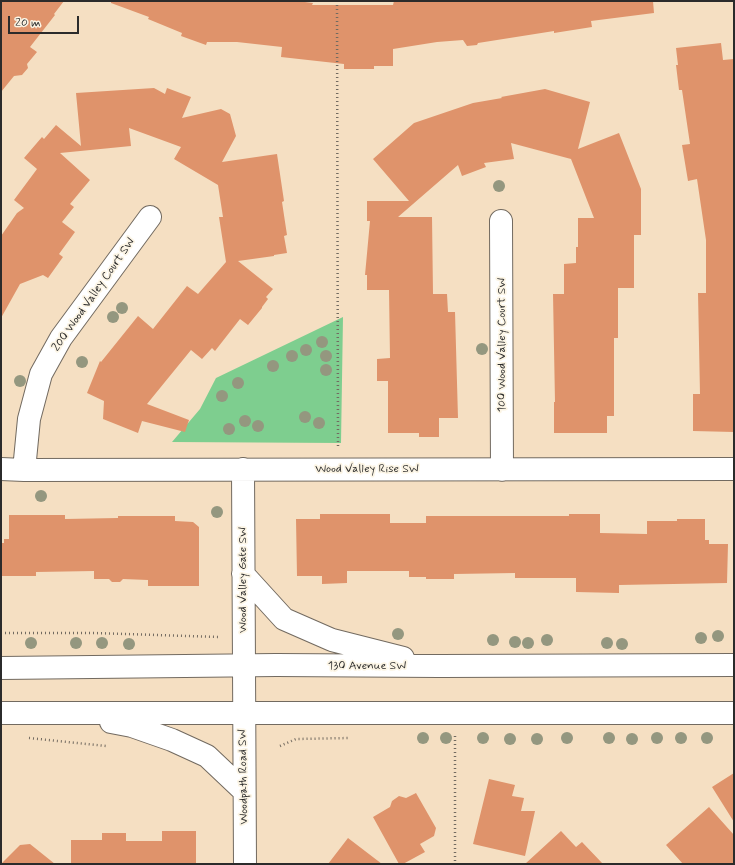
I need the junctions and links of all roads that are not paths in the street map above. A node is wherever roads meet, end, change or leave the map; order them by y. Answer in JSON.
{"nodes":[{"id":1,"x":150,"y":217,"type":"dead end"},
{"id":2,"x":501,"y":221,"type":"dead end"},
{"id":3,"x":1,"y":469,"type":"edge"},
{"id":4,"x":243,"y":469,"type":"junction"},
{"id":5,"x":734,"y":469,"type":"edge"},
{"id":6,"x":24,"y":470,"type":"junction"},
{"id":7,"x":502,"y":470,"type":"junction"},
{"id":8,"x":243,"y":574,"type":"junction"},
{"id":9,"x":734,"y":665,"type":"edge"},
{"id":10,"x":243,"y":666,"type":"junction"},
{"id":11,"x":440,"y":666,"type":"junction"},
{"id":12,"x":1,"y":668,"type":"edge"},
{"id":13,"x":244,"y":690,"type":"joint"},
{"id":14,"x":1,"y":713,"type":"edge"},
{"id":15,"x":243,"y":713,"type":"junction"},
{"id":16,"x":734,"y":713,"type":"edge"},
{"id":17,"x":77,"y":714,"type":"junction"},
{"id":18,"x":244,"y":791,"type":"junction"},
{"id":19,"x":245,"y":864,"type":"edge"}],
"edges":[{"from":1,"to":6,"type":"street","name":"200 Wood Valley Court SW"},
{"from":2,"to":7,"type":"street","name":"100 Wood Valley Court SW"},
{"from":3,"to":6,"type":"street","name":"Wood Valley Rise SW"},
{"from":4,"to":6,"type":"street","name":"Wood Valley Rise SW"},
{"from":4,"to":7,"type":"street","name":"Wood Valley Rise SW"},
{"from":4,"to":8,"type":"street","name":"Wood Valley Gate SW"},
{"from":5,"to":7,"type":"street","name":"Wood Valley Rise SW"},
{"from":8,"to":10,"type":"street","name":"Wood Valley Gate SW"},
{"from":8,"to":11,"type":"street"},
{"from":9,"to":11,"type":"street","name":"130 Avenue SW"},
{"from":10,"to":11,"type":"street","name":"130 Avenue SW"},
{"from":10,"to":12,"type":"street","name":"130 Avenue SW"},
{"from":10,"to":13,"type":"street","name":"Wood Valley Gate SW"},
{"from":13,"to":15,"type":"street","name":"Woodpath Road SW"},
{"from":14,"to":17,"type":"street"},
{"from":15,"to":16,"type":"street"},
{"from":15,"to":17,"type":"street"},
{"from":15,"to":18,"type":"street","name":"Woodpath Road SW"},
{"from":17,"to":18,"type":"street"},
{"from":18,"to":19,"type":"street","name":"Woodpath Road SW"}]}
